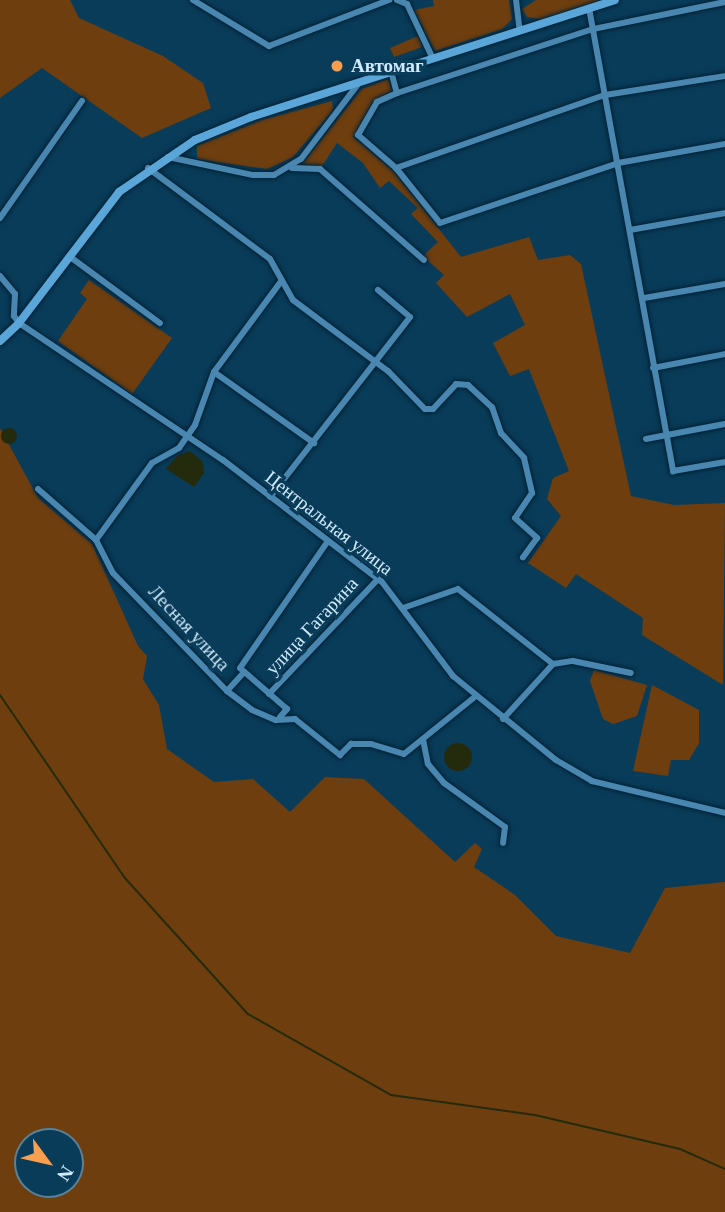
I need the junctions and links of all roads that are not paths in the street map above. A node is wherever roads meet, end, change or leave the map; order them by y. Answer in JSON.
{"nodes":[{"id":1,"x":193,"y":0,"type":"edge"},
{"id":2,"x":389,"y":0,"type":"edge"},
{"id":3,"x":397,"y":0,"type":"edge"},
{"id":4,"x":516,"y":0,"type":"edge"},
{"id":5,"x":615,"y":0,"type":"edge"},
{"id":6,"x":725,"y":2,"type":"edge"},
{"id":7,"x":589,"y":8,"type":"junction"},
{"id":8,"x":593,"y":29,"type":"junction"},
{"id":9,"x":520,"y":31,"type":"junction"},
{"id":10,"x":433,"y":58,"type":"junction"},
{"id":11,"x":391,"y":71,"type":"junction"},
{"id":12,"x":725,"y":76,"type":"edge"},
{"id":13,"x":359,"y":83,"type":"junction"},
{"id":14,"x":397,"y":93,"type":"junction"},
{"id":15,"x":605,"y":96,"type":"junction"},
{"id":16,"x":82,"y":101,"type":"dead end"},
{"id":17,"x":725,"y":144,"type":"edge"},
{"id":18,"x":166,"y":157,"type":"junction"},
{"id":19,"x":618,"y":163,"type":"junction"},
{"id":20,"x":292,"y":168,"type":"junction"},
{"id":21,"x":396,"y":168,"type":"junction"},
{"id":22,"x":148,"y":169,"type":"junction"},
{"id":23,"x":725,"y":213,"type":"edge"},
{"id":24,"x":0,"y":218,"type":"edge"},
{"id":25,"x":630,"y":230,"type":"junction"},
{"id":26,"x":69,"y":256,"type":"junction"},
{"id":27,"x":425,"y":260,"type":"dead end"},
{"id":28,"x":0,"y":276,"type":"edge"},
{"id":29,"x":282,"y":280,"type":"junction"},
{"id":30,"x":725,"y":284,"type":"edge"},
{"id":31,"x":378,"y":290,"type":"dead end"},
{"id":32,"x":644,"y":298,"type":"junction"},
{"id":33,"x":19,"y":323,"type":"junction"},
{"id":34,"x":160,"y":323,"type":"dead end"},
{"id":35,"x":0,"y":341,"type":"edge"},
{"id":36,"x":725,"y":354,"type":"edge"},
{"id":37,"x":373,"y":363,"type":"junction"},
{"id":38,"x":653,"y":368,"type":"junction"},
{"id":39,"x":214,"y":372,"type":"junction"},
{"id":40,"x":725,"y":424,"type":"edge"},
{"id":41,"x":187,"y":436,"type":"junction"},
{"id":42,"x":666,"y":436,"type":"junction"},
{"id":43,"x":646,"y":439,"type":"dead end"},
{"id":44,"x":314,"y":443,"type":"junction"},
{"id":45,"x":725,"y":462,"type":"edge"},
{"id":46,"x":38,"y":489,"type":"dead end"},
{"id":47,"x":270,"y":497,"type":"junction"},
{"id":48,"x":96,"y":540,"type":"junction"},
{"id":49,"x":327,"y":544,"type":"junction"},
{"id":50,"x":523,"y":557,"type":"dead end"},
{"id":51,"x":377,"y":579,"type":"junction"},
{"id":52,"x":402,"y":608,"type":"junction"},
{"id":53,"x":553,"y":664,"type":"junction"},
{"id":54,"x":244,"y":672,"type":"junction"},
{"id":55,"x":631,"y":673,"type":"dead end"},
{"id":56,"x":227,"y":691,"type":"junction"},
{"id":57,"x":269,"y":694,"type":"junction"},
{"id":58,"x":476,"y":696,"type":"junction"},
{"id":59,"x":280,"y":717,"type":"junction"},
{"id":60,"x":503,"y":719,"type":"junction"},
{"id":61,"x":423,"y":739,"type":"junction"},
{"id":62,"x":725,"y":813,"type":"edge"},
{"id":63,"x":502,"y":843,"type":"dead end"}],
"edges":[{"from":1,"to":2,"type":"street"},
{"from":3,"to":10,"type":"street"},
{"from":4,"to":9,"type":"street"},
{"from":5,"to":7,"type":"main road"},
{"from":6,"to":8,"type":"street"},
{"from":7,"to":8,"type":"street"},
{"from":7,"to":9,"type":"main road"},
{"from":8,"to":14,"type":"street"},
{"from":8,"to":15,"type":"street"},
{"from":9,"to":10,"type":"main road"},
{"from":10,"to":11,"type":"main road"},
{"from":11,"to":13,"type":"main road"},
{"from":11,"to":14,"type":"street"},
{"from":12,"to":15,"type":"street"},
{"from":13,"to":18,"type":"main road"},
{"from":13,"to":20,"type":"street"},
{"from":14,"to":21,"type":"street"},
{"from":15,"to":19,"type":"street"},
{"from":15,"to":21,"type":"street"},
{"from":16,"to":24,"type":"street"},
{"from":17,"to":19,"type":"street"},
{"from":18,"to":20,"type":"street"},
{"from":18,"to":22,"type":"main road"},
{"from":19,"to":21,"type":"street"},
{"from":19,"to":25,"type":"street"},
{"from":20,"to":27,"type":"street"},
{"from":22,"to":26,"type":"main road"},
{"from":22,"to":29,"type":"street"},
{"from":23,"to":25,"type":"street"},
{"from":25,"to":32,"type":"street"},
{"from":26,"to":33,"type":"main road"},
{"from":26,"to":34,"type":"street"},
{"from":28,"to":33,"type":"street"},
{"from":29,"to":37,"type":"street"},
{"from":29,"to":39,"type":"street"},
{"from":30,"to":32,"type":"street"},
{"from":31,"to":37,"type":"street"},
{"from":32,"to":38,"type":"street"},
{"from":33,"to":35,"type":"main road"},
{"from":33,"to":41,"type":"street","name":"Центральная улица"},
{"from":36,"to":38,"type":"street"},
{"from":37,"to":44,"type":"street"},
{"from":37,"to":50,"type":"street"},
{"from":38,"to":42,"type":"street"},
{"from":39,"to":41,"type":"street"},
{"from":39,"to":44,"type":"street"},
{"from":40,"to":42,"type":"street"},
{"from":41,"to":47,"type":"street","name":"Центральная улица"},
{"from":41,"to":48,"type":"street"},
{"from":42,"to":43,"type":"street"},
{"from":42,"to":45,"type":"street"},
{"from":44,"to":47,"type":"street"},
{"from":46,"to":48,"type":"street","name":"Лесная улица"},
{"from":47,"to":49,"type":"street","name":"Центральная улица"},
{"from":48,"to":56,"type":"street","name":"Лесная улица"},
{"from":49,"to":51,"type":"street","name":"Центральная улица"},
{"from":49,"to":54,"type":"street","name":"улица Гагарина"},
{"from":51,"to":52,"type":"street","name":"Центральная улица"},
{"from":51,"to":57,"type":"street","name":"улица Гагарина"},
{"from":52,"to":53,"type":"street"},
{"from":52,"to":58,"type":"street","name":"Центральная улица"},
{"from":53,"to":55,"type":"street"},
{"from":53,"to":60,"type":"street"},
{"from":54,"to":56,"type":"street"},
{"from":54,"to":57,"type":"street","name":"улица Гагарина"},
{"from":56,"to":59,"type":"street","name":"Лесная улица"},
{"from":57,"to":59,"type":"street","name":"улица Гагарина"},
{"from":58,"to":60,"type":"street","name":"Центральная улица"},
{"from":58,"to":61,"type":"street"},
{"from":59,"to":61,"type":"street","name":"Лесная улица"},
{"from":60,"to":62,"type":"street","name":"Центральная улица"},
{"from":61,"to":63,"type":"street"}]}
